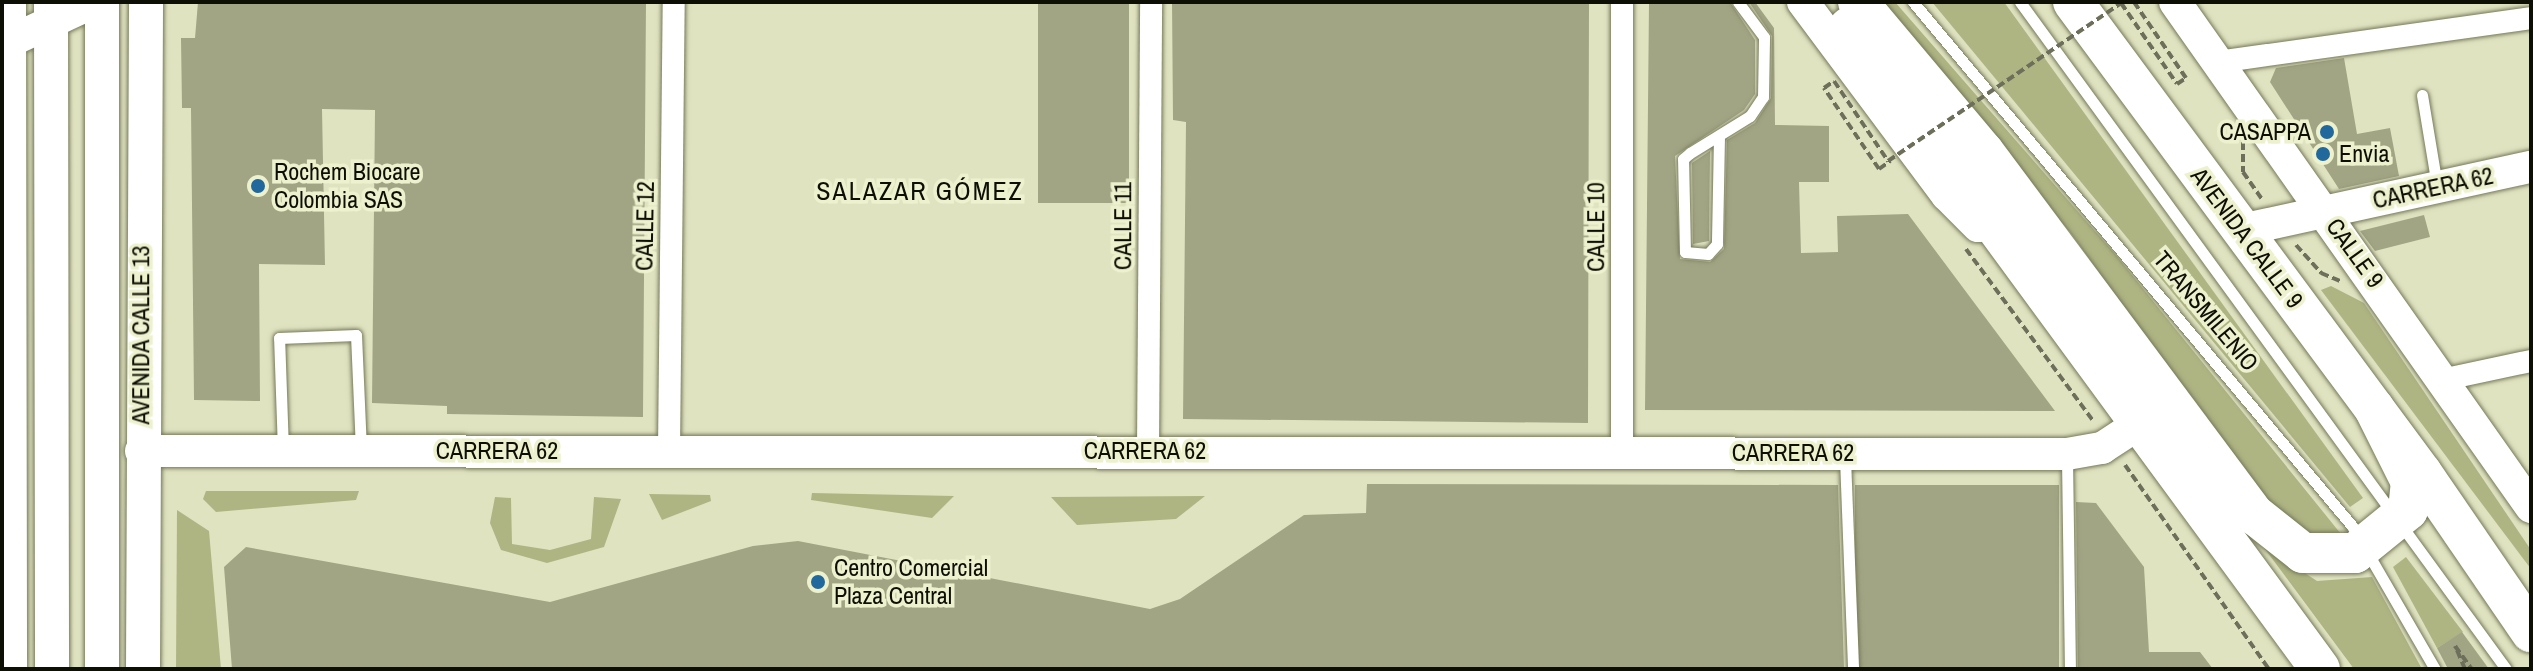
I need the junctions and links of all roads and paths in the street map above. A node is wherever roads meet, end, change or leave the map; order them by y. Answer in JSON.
{"nodes":[{"id":1,"x":9,"y":2,"type":"edge"},
{"id":2,"x":94,"y":2,"type":"edge"},
{"id":3,"x":102,"y":2,"type":"edge"},
{"id":4,"x":146,"y":2,"type":"edge"},
{"id":5,"x":674,"y":2,"type":"edge"},
{"id":6,"x":1151,"y":2,"type":"edge"},
{"id":7,"x":1622,"y":2,"type":"edge"},
{"id":8,"x":1738,"y":2,"type":"edge"},
{"id":9,"x":1803,"y":2,"type":"edge"},
{"id":10,"x":1831,"y":2,"type":"edge"},
{"id":11,"x":1858,"y":2,"type":"edge"},
{"id":12,"x":1913,"y":2,"type":"edge"},
{"id":13,"x":2020,"y":2,"type":"edge"},
{"id":14,"x":2073,"y":2,"type":"edge"},
{"id":15,"x":2134,"y":2,"type":"edge"},
{"id":16,"x":2175,"y":2,"type":"edge"},
{"id":17,"x":50,"y":14,"type":"edge"},
{"id":18,"x":2531,"y":18,"type":"edge"},
{"id":19,"x":5,"y":45,"type":"edge"},
{"id":20,"x":2218,"y":62,"type":"junction"},
{"id":21,"x":2422,"y":95,"type":"dead end"},
{"id":22,"x":4,"y":120,"type":"edge"},
{"id":23,"x":1719,"y":136,"type":"junction"},
{"id":24,"x":2531,"y":167,"type":"edge"},
{"id":25,"x":1879,"y":169,"type":"dead end"},
{"id":26,"x":2437,"y":187,"type":"junction"},
{"id":27,"x":2325,"y":211,"type":"junction"},
{"id":28,"x":2241,"y":230,"type":"junction"},
{"id":29,"x":2040,"y":287,"type":"junction"},
{"id":30,"x":49,"y":346,"type":"junction"},
{"id":31,"x":102,"y":355,"type":"junction"},
{"id":32,"x":2531,"y":361,"type":"edge"},
{"id":33,"x":2446,"y":379,"type":"junction"},
{"id":34,"x":2374,"y":408,"type":"junction"},
{"id":35,"x":7,"y":414,"type":"junction"},
{"id":36,"x":2140,"y":423,"type":"junction"},
{"id":37,"x":142,"y":439,"type":"junction"},
{"id":38,"x":283,"y":451,"type":"junction"},
{"id":39,"x":361,"y":451,"type":"junction"},
{"id":40,"x":669,"y":451,"type":"junction"},
{"id":41,"x":1148,"y":451,"type":"junction"},
{"id":42,"x":1622,"y":452,"type":"junction"},
{"id":43,"x":1844,"y":453,"type":"junction"},
{"id":44,"x":2067,"y":454,"type":"junction"},
{"id":45,"x":5,"y":469,"type":"edge"},
{"id":46,"x":2422,"y":473,"type":"junction"},
{"id":47,"x":2135,"y":479,"type":"dead end"},
{"id":48,"x":2531,"y":507,"type":"edge"},
{"id":49,"x":2399,"y":522,"type":"junction"},
{"id":50,"x":2367,"y":547,"type":"junction"},
{"id":51,"x":2531,"y":592,"type":"edge"},
{"id":52,"x":2531,"y":632,"type":"edge"},
{"id":53,"x":10,"y":669,"type":"edge"},
{"id":54,"x":52,"y":669,"type":"edge"},
{"id":55,"x":102,"y":669,"type":"edge"},
{"id":56,"x":143,"y":669,"type":"edge"},
{"id":57,"x":1853,"y":669,"type":"edge"},
{"id":58,"x":2070,"y":669,"type":"edge"},
{"id":59,"x":2269,"y":669,"type":"edge"},
{"id":60,"x":2320,"y":669,"type":"edge"},
{"id":61,"x":2435,"y":669,"type":"edge"},
{"id":62,"x":2465,"y":669,"type":"edge"},
{"id":63,"x":2472,"y":669,"type":"edge"},
{"id":64,"x":2506,"y":669,"type":"edge"}],
"edges":[{"from":1,"to":19,"type":"main road"},
{"from":2,"to":17,"type":"street"},
{"from":3,"to":31,"type":"main road","name":"AVENIDA CALLE 13"},
{"from":4,"to":37,"type":"main road","name":"AVENIDA CALLE 13"},
{"from":5,"to":40,"type":"street","name":"CALLE 12"},
{"from":6,"to":41,"type":"street","name":"CALLE 11"},
{"from":7,"to":42,"type":"street","name":"CALLE 10"},
{"from":8,"to":23,"type":"lane"},
{"from":9,"to":29,"type":"street"},
{"from":10,"to":29,"type":"highway"},
{"from":11,"to":50,"type":"highway"},
{"from":12,"to":50,"type":"lane","name":"TRANSMILENIO"},
{"from":13,"to":49,"type":"lane","name":"TRANSMILENIO"},
{"from":14,"to":28,"type":"highway","name":"AVENIDA CALLE 9"},
{"from":15,"to":25,"type":"path","bridge":true},
{"from":16,"to":20,"type":"street","name":"CALLE 9"},
{"from":17,"to":19,"type":"street"},
{"from":17,"to":30,"type":"main road"},
{"from":18,"to":20,"type":"street"},
{"from":19,"to":22,"type":"main road"},
{"from":20,"to":27,"type":"street","name":"CALLE 9"},
{"from":21,"to":26,"type":"lane"},
{"from":22,"to":35,"type":"main road"},
{"from":23,"to":23,"type":"lane"},
{"from":24,"to":26,"type":"street","name":"CARRERA 62"},
{"from":26,"to":27,"type":"street","name":"CARRERA 62"},
{"from":27,"to":28,"type":"street","name":"CARRERA 62"},
{"from":27,"to":33,"type":"street","name":"CALLE 9"},
{"from":28,"to":34,"type":"highway","name":"AVENIDA CALLE 9"},
{"from":29,"to":36,"type":"highway"},
{"from":30,"to":35,"type":"main road"},
{"from":30,"to":54,"type":"main road"},
{"from":31,"to":37,"type":"main road"},
{"from":31,"to":55,"type":"main road","name":"AVENIDA CALLE 13"},
{"from":32,"to":33,"type":"street"},
{"from":33,"to":48,"type":"street","name":"CALLE 9"},
{"from":34,"to":46,"type":"highway","name":"AVENIDA CALLE 9"},
{"from":34,"to":49,"type":"highway"},
{"from":35,"to":45,"type":"main road"},
{"from":36,"to":44,"type":"street","name":"CARRERA 62"},
{"from":36,"to":60,"type":"highway"},
{"from":37,"to":38,"type":"street","name":"CARRERA 62"},
{"from":37,"to":56,"type":"main road","name":"AVENIDA CALLE 13"},
{"from":38,"to":39,"type":"street","name":"CARRERA 62"},
{"from":38,"to":39,"type":"lane"},
{"from":39,"to":40,"type":"street","name":"CARRERA 62"},
{"from":40,"to":41,"type":"street","name":"CARRERA 62"},
{"from":41,"to":42,"type":"street","name":"CARRERA 62"},
{"from":42,"to":43,"type":"street","name":"CARRERA 62"},
{"from":43,"to":44,"type":"street","name":"CARRERA 62"},
{"from":43,"to":57,"type":"lane"},
{"from":44,"to":58,"type":"lane"},
{"from":45,"to":53,"type":"main road"},
{"from":46,"to":51,"type":"highway","name":"AVENIDA CALLE 9"},
{"from":46,"to":52,"type":"highway","name":"AVENIDA CALLE 9"},
{"from":47,"to":59,"type":"path"},
{"from":49,"to":50,"type":"highway"},
{"from":49,"to":64,"type":"lane","name":"TRANSMILENIO"},
{"from":50,"to":61,"type":"lane","name":"TRANSMILENIO"},
{"from":62,"to":63,"type":"path"}]}
